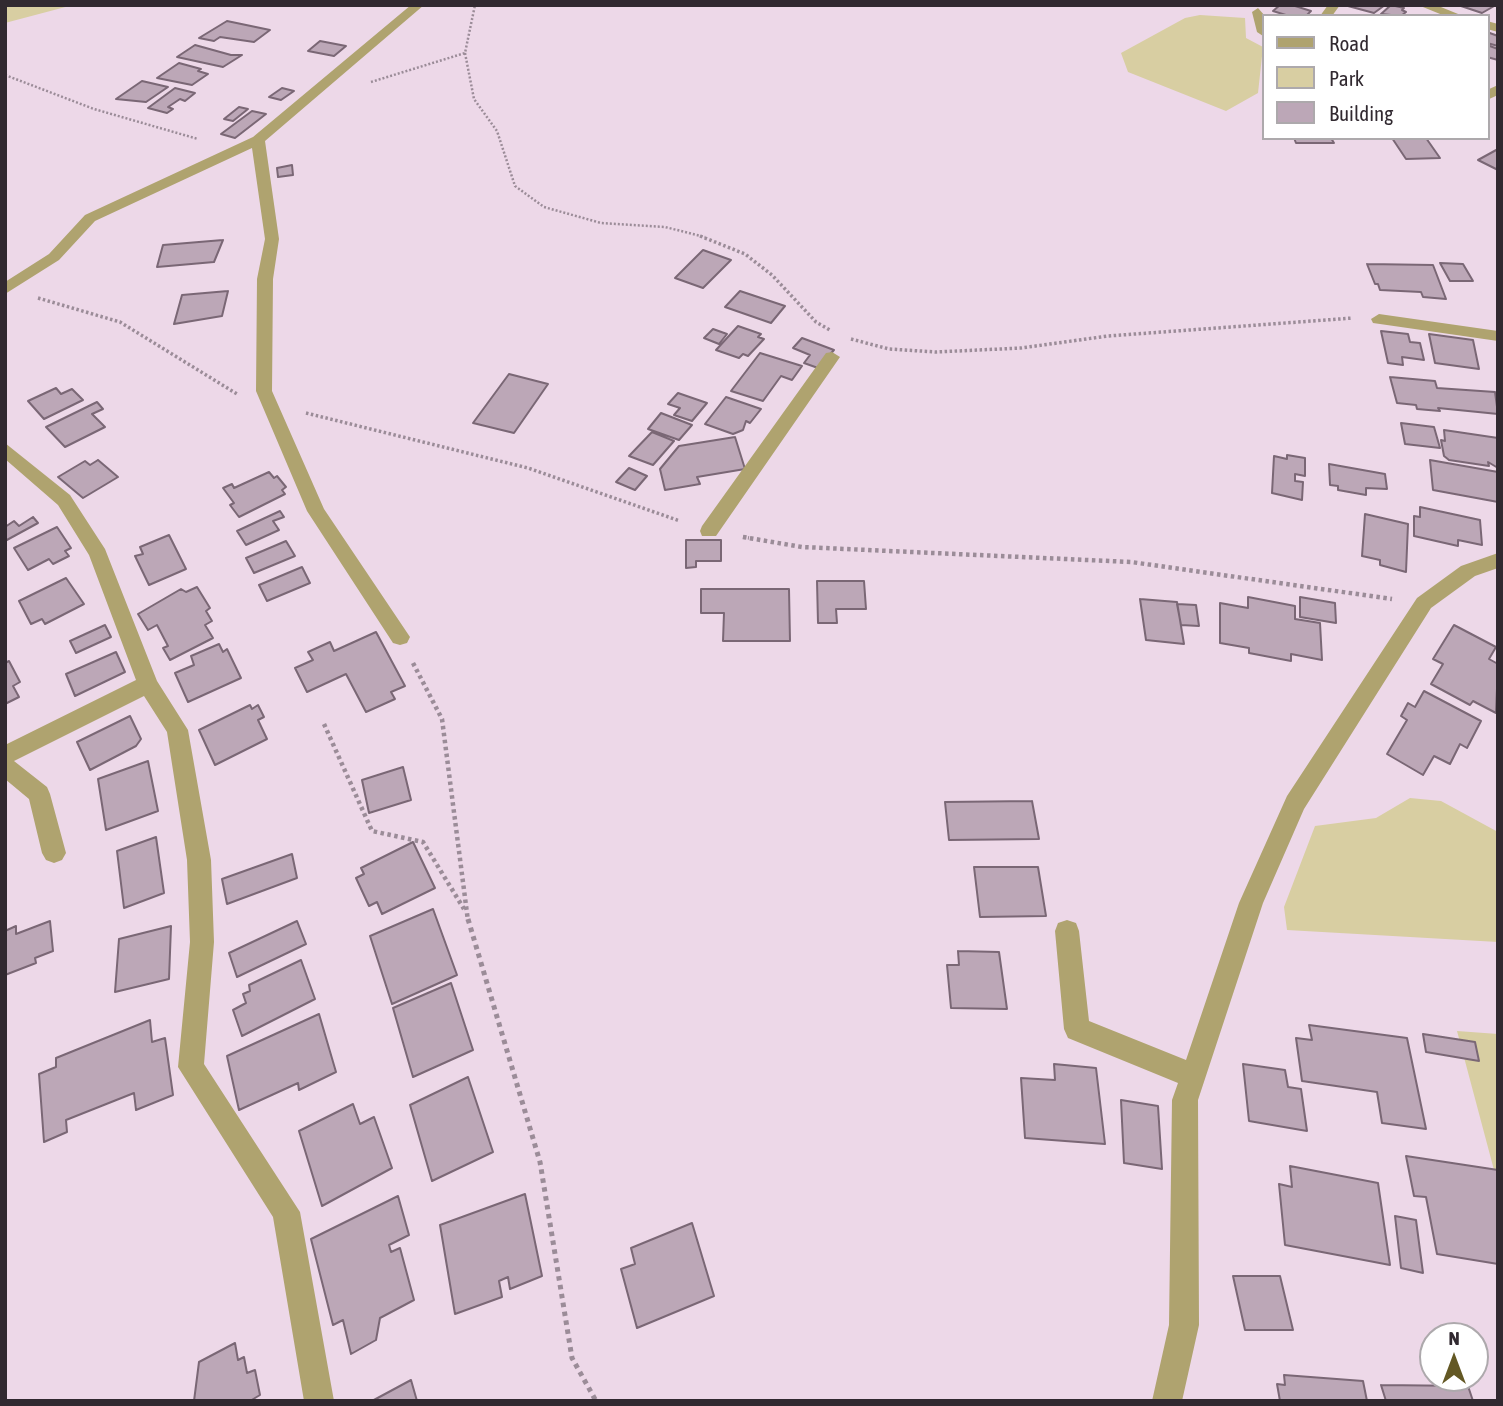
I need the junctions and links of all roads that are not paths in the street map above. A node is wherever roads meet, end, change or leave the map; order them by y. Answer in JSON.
{"nodes":[{"id":1,"x":418,"y":5,"type":"edge"},
{"id":2,"x":1424,"y":5,"type":"edge"},
{"id":3,"x":1451,"y":14,"type":"edge"},
{"id":4,"x":258,"y":140,"type":"junction"},
{"id":5,"x":5,"y":289,"type":"edge"},
{"id":6,"x":1379,"y":319,"type":"road end"},
{"id":7,"x":1498,"y":336,"type":"edge"},
{"id":8,"x":831,"y":357,"type":"dead end"},
{"id":9,"x":5,"y":449,"type":"edge"},
{"id":10,"x":709,"y":531,"type":"road end"},
{"id":11,"x":1498,"y":560,"type":"edge"},
{"id":12,"x":400,"y":637,"type":"road end"},
{"id":13,"x":148,"y":684,"type":"junction"},
{"id":14,"x":5,"y":755,"type":"edge"},
{"id":15,"x":5,"y":766,"type":"edge"},
{"id":16,"x":54,"y":853,"type":"dead end"},
{"id":17,"x":1067,"y":931,"type":"dead end"},
{"id":18,"x":1193,"y":1076,"type":"junction"},
{"id":19,"x":319,"y":1401,"type":"edge"},
{"id":20,"x":1167,"y":1401,"type":"edge"}],
"edges":[{"from":1,"to":4,"type":"street"},
{"from":2,"to":3,"type":"street"},
{"from":4,"to":5,"type":"street"},
{"from":4,"to":12,"type":"street"},
{"from":6,"to":7,"type":"street"},
{"from":8,"to":10,"type":"street"},
{"from":9,"to":13,"type":"street"},
{"from":11,"to":18,"type":"street"},
{"from":13,"to":14,"type":"street"},
{"from":13,"to":19,"type":"street"},
{"from":15,"to":16,"type":"street"},
{"from":17,"to":18,"type":"street"},
{"from":18,"to":20,"type":"street"}]}
